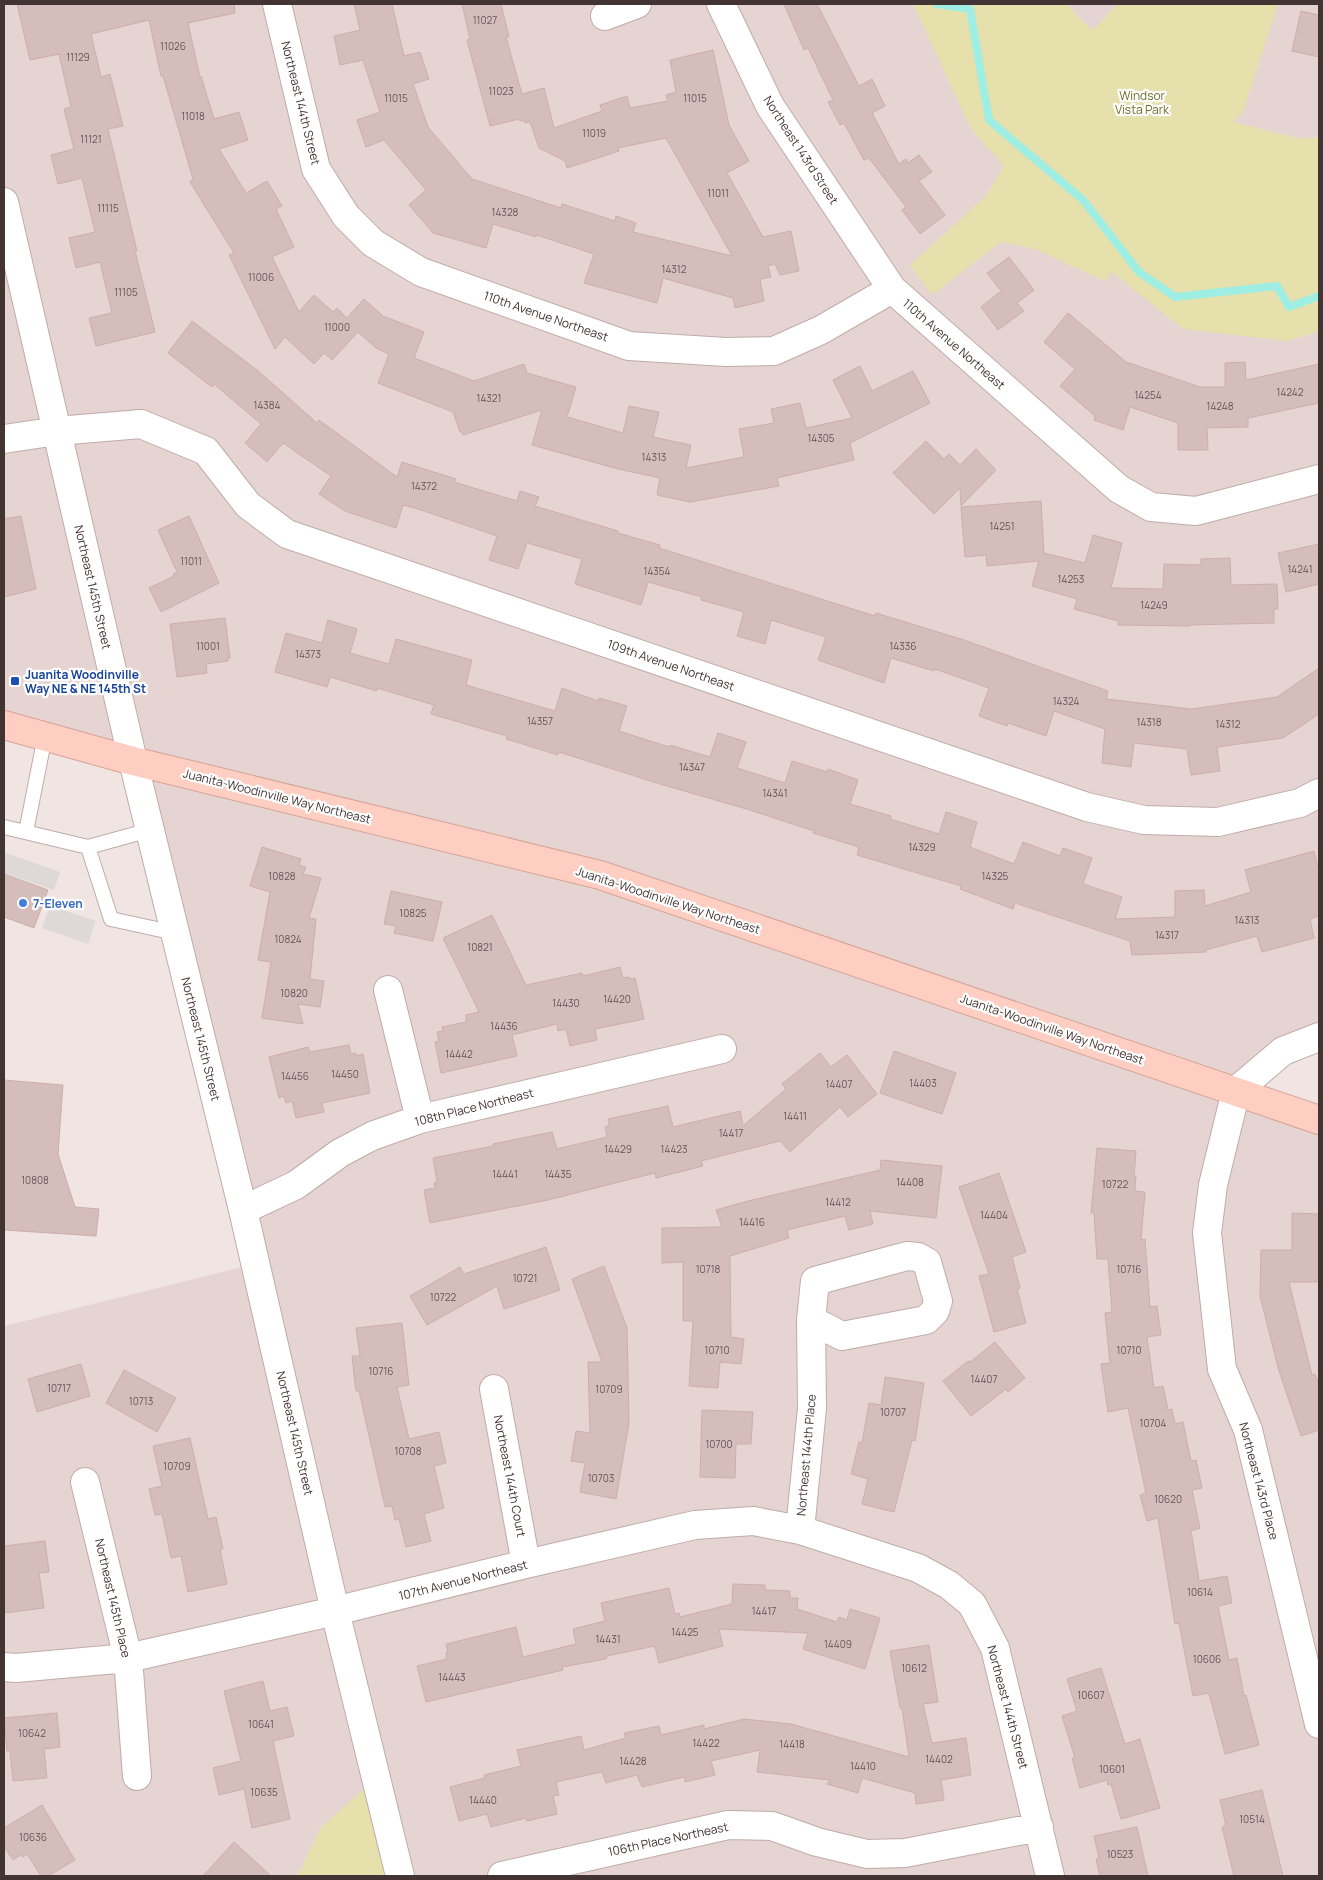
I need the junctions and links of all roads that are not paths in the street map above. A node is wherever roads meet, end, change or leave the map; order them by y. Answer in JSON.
{"nodes":[{"id":1,"x":277,"y":4,"type":"edge"},
{"id":2,"x":638,"y":4,"type":"edge"},
{"id":3,"x":720,"y":4,"type":"edge"},
{"id":4,"x":605,"y":16,"type":"dead end"},
{"id":5,"x":4,"y":202,"type":"edge"},
{"id":6,"x":373,"y":243,"type":"joint"},
{"id":7,"x":892,"y":290,"type":"junction"},
{"id":8,"x":57,"y":431,"type":"junction"},
{"id":9,"x":4,"y":439,"type":"edge"},
{"id":10,"x":1319,"y":479,"type":"edge"},
{"id":11,"x":4,"y":725,"type":"edge"},
{"id":12,"x":45,"y":736,"type":"junction"},
{"id":13,"x":133,"y":761,"type":"junction"},
{"id":14,"x":1319,"y":793,"type":"edge"},
{"id":15,"x":4,"y":827,"type":"edge"},
{"id":16,"x":150,"y":830,"type":"junction"},
{"id":17,"x":26,"y":832,"type":"junction"},
{"id":18,"x":88,"y":847,"type":"junction"},
{"id":19,"x":175,"y":933,"type":"junction"},
{"id":20,"x":388,"y":990,"type":"dead end"},
{"id":21,"x":1319,"y":1037,"type":"edge"},
{"id":22,"x":722,"y":1049,"type":"dead end"},
{"id":23,"x":1236,"y":1091,"type":"junction"},
{"id":24,"x":420,"y":1119,"type":"junction"},
{"id":25,"x":1319,"y":1120,"type":"edge"},
{"id":26,"x":244,"y":1210,"type":"junction"},
{"id":27,"x":811,"y":1320,"type":"dead end"},
{"id":28,"x":494,"y":1388,"type":"dead end"},
{"id":29,"x":85,"y":1482,"type":"dead end"},
{"id":30,"x":800,"y":1530,"type":"junction"},
{"id":31,"x":526,"y":1564,"type":"junction"},
{"id":32,"x":918,"y":1568,"type":"joint"},
{"id":33,"x":335,"y":1612,"type":"junction"},
{"id":34,"x":128,"y":1658,"type":"junction"},
{"id":35,"x":4,"y":1667,"type":"edge"},
{"id":36,"x":1319,"y":1724,"type":"edge"},
{"id":37,"x":137,"y":1776,"type":"dead end"},
{"id":38,"x":1040,"y":1827,"type":"junction"},
{"id":39,"x":400,"y":1876,"type":"edge"},
{"id":40,"x":502,"y":1876,"type":"edge"},
{"id":41,"x":1050,"y":1876,"type":"edge"}],
"edges":[{"from":1,"to":6,"type":"street","name":"Northeast 144th Street"},
{"from":2,"to":4,"type":"street"},
{"from":3,"to":7,"type":"street","name":"Northeast 143rd Street"},
{"from":5,"to":8,"type":"street","name":"Northeast 145th Street"},
{"from":6,"to":7,"type":"street","name":"110th Avenue Northeast"},
{"from":7,"to":10,"type":"street","name":"110th Avenue Northeast"},
{"from":8,"to":9,"type":"street","name":"109th Avenue Northeast"},
{"from":8,"to":13,"type":"street","name":"Northeast 145th Street"},
{"from":8,"to":14,"type":"street","name":"109th Avenue Northeast"},
{"from":11,"to":12,"type":"main road","name":"Juanita-Woodinville Way Northeast"},
{"from":12,"to":13,"type":"main road","name":"Juanita-Woodinville Way Northeast"},
{"from":12,"to":17,"type":"lane"},
{"from":13,"to":16,"type":"street","name":"Northeast 145th Street"},
{"from":13,"to":23,"type":"main road","name":"Juanita-Woodinville Way Northeast"},
{"from":15,"to":17,"type":"lane"},
{"from":16,"to":18,"type":"lane"},
{"from":16,"to":19,"type":"street","name":"Northeast 145th Street"},
{"from":17,"to":18,"type":"lane"},
{"from":18,"to":19,"type":"lane"},
{"from":19,"to":26,"type":"street","name":"Northeast 145th Street"},
{"from":20,"to":24,"type":"street"},
{"from":21,"to":23,"type":"street"},
{"from":22,"to":24,"type":"street","name":"108th Place Northeast"},
{"from":23,"to":25,"type":"main road","name":"Juanita-Woodinville Way Northeast"},
{"from":23,"to":36,"type":"street","name":"Northeast 143rd Place"},
{"from":24,"to":26,"type":"street","name":"108th Place Northeast"},
{"from":26,"to":33,"type":"street","name":"Northeast 145th Street"},
{"from":27,"to":30,"type":"street","name":"Northeast 144th Place"},
{"from":28,"to":31,"type":"street","name":"Northeast 144th Court"},
{"from":29,"to":34,"type":"street","name":"Northeast 145th Place"},
{"from":30,"to":31,"type":"street","name":"107th Avenue Northeast"},
{"from":30,"to":32,"type":"street","name":"107th Avenue Northeast"},
{"from":31,"to":33,"type":"street","name":"107th Avenue Northeast"},
{"from":32,"to":38,"type":"street","name":"Northeast 144th Street"},
{"from":33,"to":34,"type":"street","name":"107th Avenue Northeast"},
{"from":33,"to":39,"type":"street","name":"Northeast 145th Street"},
{"from":34,"to":35,"type":"street","name":"107th Avenue Northeast"},
{"from":34,"to":37,"type":"street","name":"Northeast 145th Place"},
{"from":38,"to":40,"type":"street","name":"106th Place Northeast"},
{"from":38,"to":41,"type":"street","name":"Northeast 144th Street"}]}
